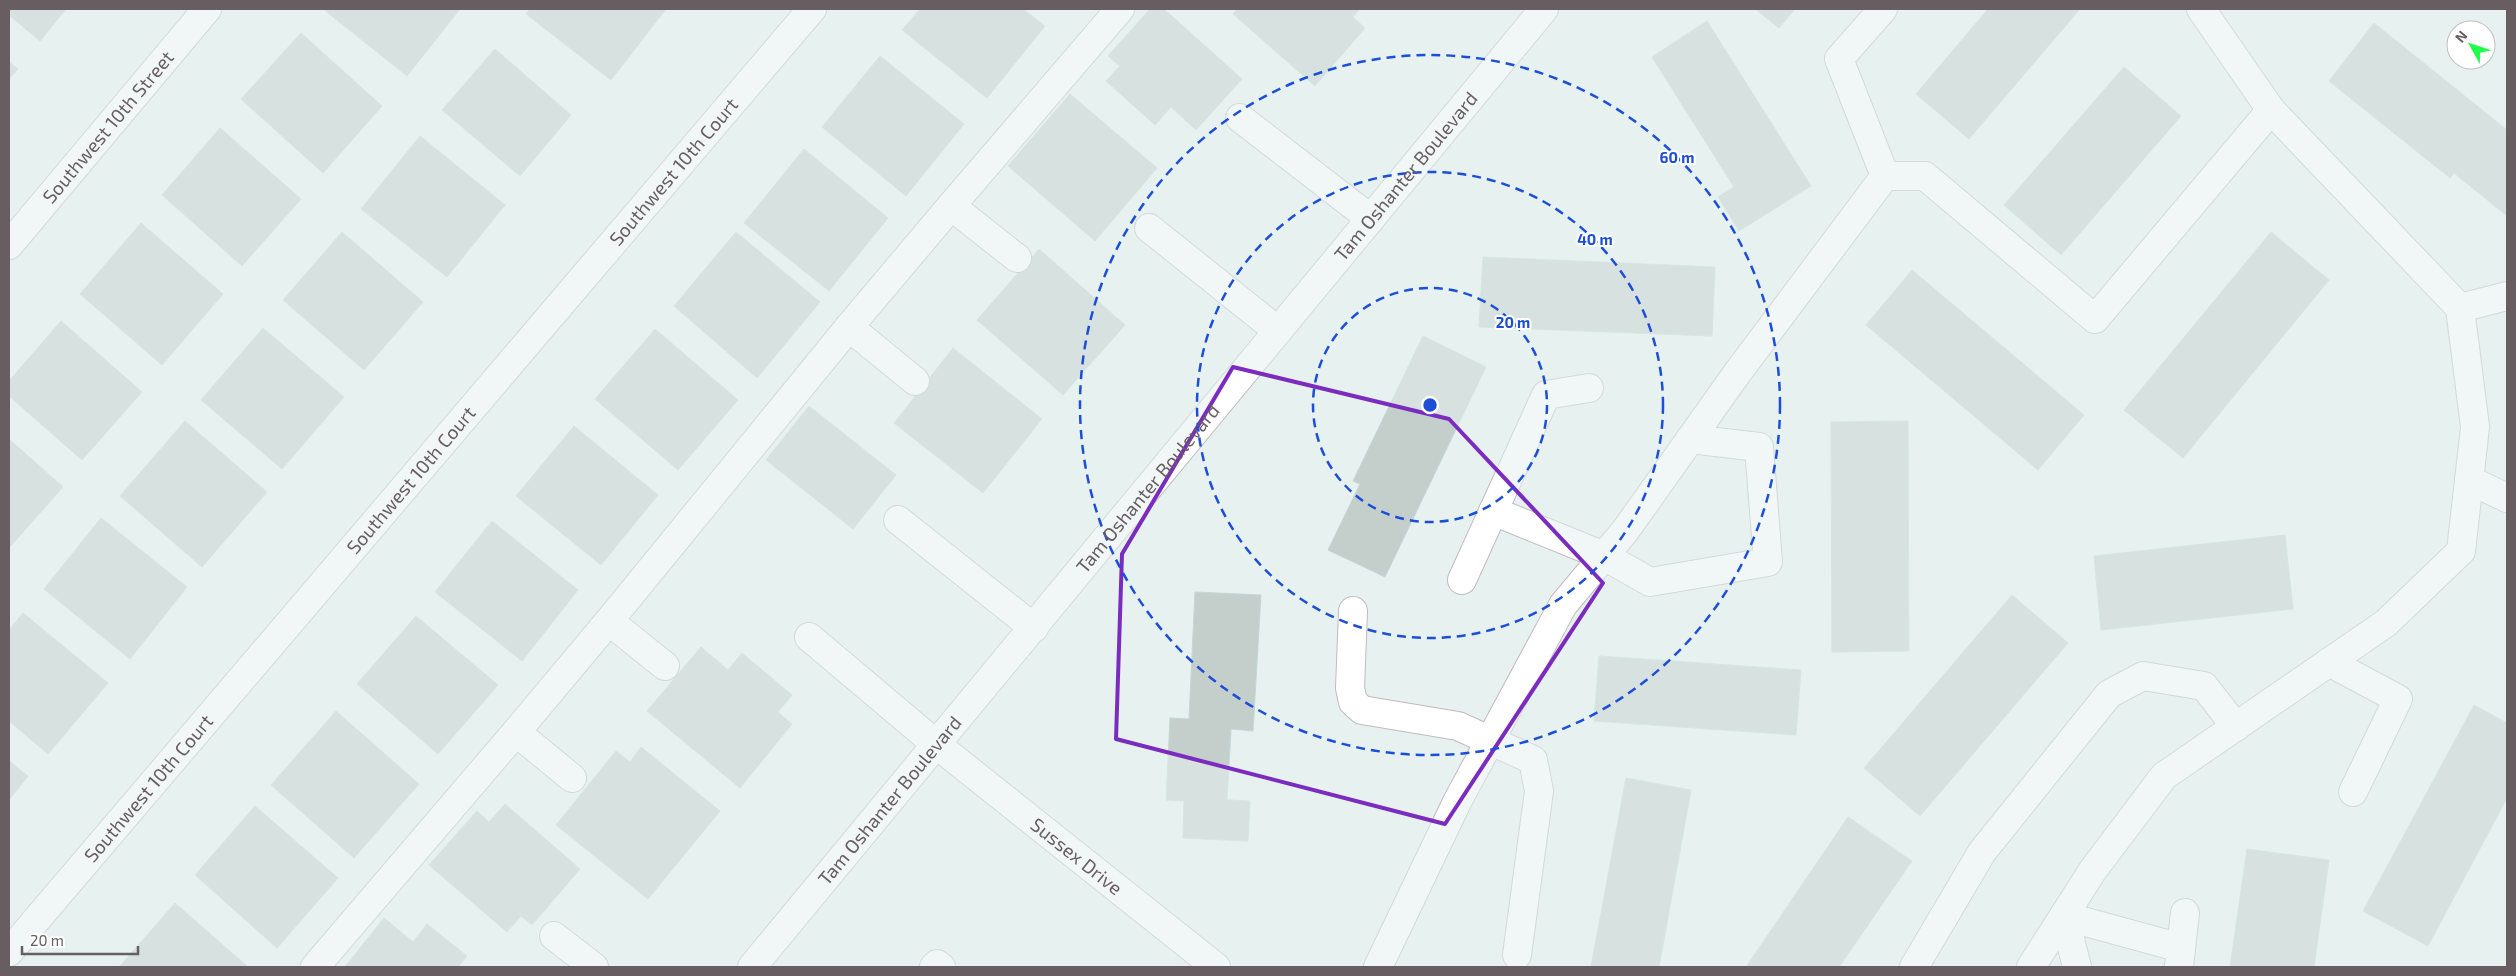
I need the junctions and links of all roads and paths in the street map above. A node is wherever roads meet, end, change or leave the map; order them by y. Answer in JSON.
{"nodes":[{"id":1,"x":207,"y":9,"type":"edge"},
{"id":2,"x":812,"y":9,"type":"edge"},
{"id":3,"x":1120,"y":9,"type":"edge"},
{"id":4,"x":1544,"y":9,"type":"edge"},
{"id":5,"x":1883,"y":9,"type":"edge"},
{"id":6,"x":2201,"y":9,"type":"edge"},
{"id":7,"x":2272,"y":110,"type":"junction"},
{"id":8,"x":1240,"y":118,"type":"dead end"},
{"id":9,"x":1885,"y":176,"type":"junction"},
{"id":10,"x":951,"y":206,"type":"junction"},
{"id":11,"x":1371,"y":219,"type":"junction"},
{"id":12,"x":1148,"y":228,"type":"dead end"},
{"id":13,"x":9,"y":245,"type":"edge"},
{"id":14,"x":1017,"y":258,"type":"dead end"},
{"id":15,"x":2507,"y":296,"type":"edge"},
{"id":16,"x":2460,"y":308,"type":"junction"},
{"id":17,"x":849,"y":327,"type":"junction"},
{"id":18,"x":1278,"y":331,"type":"junction"},
{"id":19,"x":915,"y":382,"type":"dead end"},
{"id":20,"x":1589,"y":388,"type":"dead end"},
{"id":21,"x":1690,"y":439,"type":"junction"},
{"id":22,"x":2469,"y":480,"type":"junction"},
{"id":23,"x":2507,"y":498,"type":"edge"},
{"id":24,"x":1493,"y":511,"type":"junction"},
{"id":25,"x":898,"y":520,"type":"dead end"},
{"id":26,"x":1604,"y":556,"type":"junction"},
{"id":27,"x":1462,"y":580,"type":"dead end"},
{"id":28,"x":1353,"y":612,"type":"dead end"},
{"id":29,"x":609,"y":621,"type":"junction"},
{"id":30,"x":1034,"y":628,"type":"junction"},
{"id":31,"x":809,"y":638,"type":"dead end"},
{"id":32,"x":2328,"y":662,"type":"junction"},
{"id":33,"x":665,"y":666,"type":"dead end"},
{"id":34,"x":2236,"y":727,"type":"junction"},
{"id":35,"x":516,"y":732,"type":"junction"},
{"id":36,"x":1491,"y":739,"type":"junction"},
{"id":37,"x":937,"y":745,"type":"junction"},
{"id":38,"x":572,"y":778,"type":"dead end"},
{"id":39,"x":2353,"y":792,"type":"dead end"},
{"id":40,"x":2185,"y":913,"type":"dead end"},
{"id":41,"x":2064,"y":916,"type":"junction"},
{"id":42,"x":554,"y":936,"type":"dead end"},
{"id":43,"x":9,"y":952,"type":"edge"},
{"id":44,"x":1517,"y":955,"type":"dead end"},
{"id":45,"x":2180,"y":958,"type":"edge"},
{"id":46,"x":315,"y":967,"type":"edge"},
{"id":47,"x":594,"y":967,"type":"edge"},
{"id":48,"x":752,"y":967,"type":"edge"},
{"id":49,"x":934,"y":967,"type":"edge"},
{"id":50,"x":941,"y":967,"type":"edge"},
{"id":51,"x":1216,"y":967,"type":"edge"},
{"id":52,"x":1378,"y":967,"type":"edge"},
{"id":53,"x":1914,"y":967,"type":"edge"},
{"id":54,"x":2031,"y":967,"type":"edge"},
{"id":55,"x":2077,"y":967,"type":"edge"}],
"edges":[{"from":1,"to":13,"type":"street","name":"Southwest 10th Street"},
{"from":2,"to":43,"type":"street","name":"Southwest 10th Court"},
{"from":3,"to":10,"type":"street"},
{"from":4,"to":11,"type":"street","name":"Tam Oshanter Boulevard"},
{"from":5,"to":9,"type":"street"},
{"from":6,"to":7,"type":"street"},
{"from":7,"to":9,"type":"street"},
{"from":7,"to":16,"type":"street"},
{"from":8,"to":11,"type":"street"},
{"from":9,"to":21,"type":"street"},
{"from":10,"to":14,"type":"street"},
{"from":10,"to":17,"type":"street"},
{"from":11,"to":18,"type":"street","name":"Tam Oshanter Boulevard"},
{"from":12,"to":18,"type":"street"},
{"from":15,"to":16,"type":"street"},
{"from":16,"to":22,"type":"street"},
{"from":17,"to":19,"type":"street"},
{"from":17,"to":29,"type":"street"},
{"from":18,"to":30,"type":"street","name":"Tam Oshanter Boulevard"},
{"from":20,"to":24,"type":"street"},
{"from":21,"to":26,"type":"street"},
{"from":21,"to":26,"type":"street"},
{"from":22,"to":23,"type":"street"},
{"from":22,"to":32,"type":"street"},
{"from":24,"to":26,"type":"street"},
{"from":24,"to":27,"type":"street"},
{"from":25,"to":30,"type":"street"},
{"from":26,"to":36,"type":"street"},
{"from":28,"to":36,"type":"street"},
{"from":29,"to":33,"type":"street"},
{"from":29,"to":35,"type":"street"},
{"from":30,"to":37,"type":"street","name":"Tam Oshanter Boulevard"},
{"from":31,"to":37,"type":"street","name":"Sussex Drive"},
{"from":32,"to":34,"type":"street"},
{"from":32,"to":39,"type":"street"},
{"from":34,"to":41,"type":"street"},
{"from":34,"to":53,"type":"street"},
{"from":35,"to":38,"type":"street"},
{"from":35,"to":46,"type":"street"},
{"from":36,"to":44,"type":"street"},
{"from":36,"to":52,"type":"street"},
{"from":37,"to":48,"type":"street","name":"Tam Oshanter Boulevard"},
{"from":37,"to":51,"type":"street","name":"Sussex Drive"},
{"from":40,"to":45,"type":"street"},
{"from":41,"to":45,"type":"street"},
{"from":41,"to":54,"type":"street"},
{"from":41,"to":55,"type":"street"},
{"from":42,"to":47,"type":"street"},
{"from":49,"to":50,"type":"street"}]}
